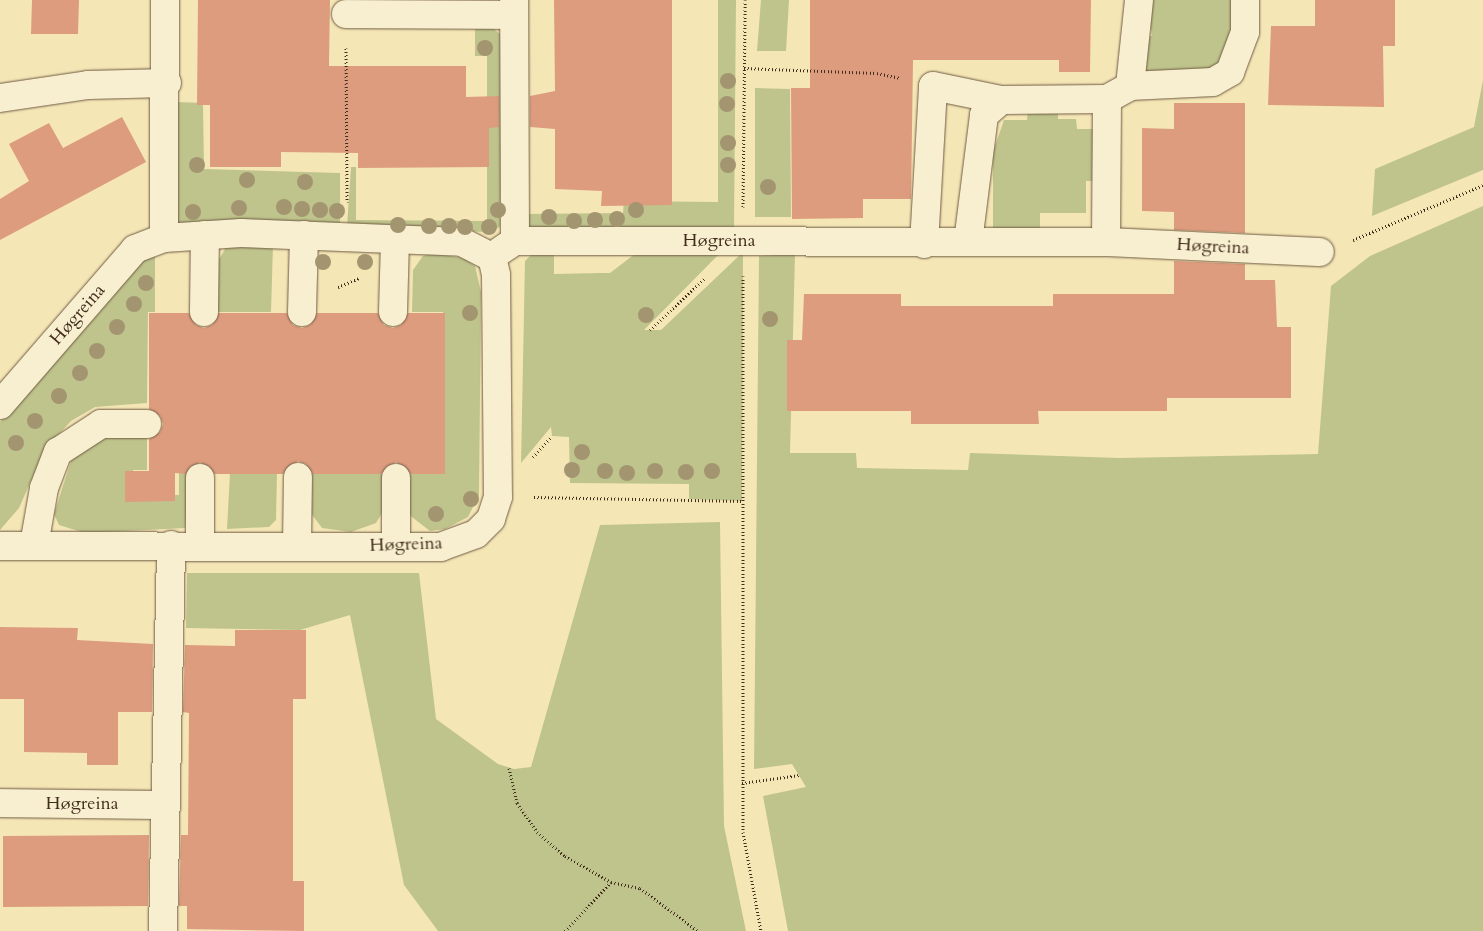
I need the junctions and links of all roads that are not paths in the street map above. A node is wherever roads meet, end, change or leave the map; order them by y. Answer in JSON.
{"nodes":[{"id":1,"x":166,"y":0,"type":"edge"},
{"id":2,"x":1139,"y":0,"type":"edge"},
{"id":3,"x":1245,"y":0,"type":"edge"},
{"id":4,"x":514,"y":8,"type":"edge"},
{"id":5,"x":346,"y":14,"type":"road end"},
{"id":6,"x":167,"y":83,"type":"junction"},
{"id":7,"x":1130,"y":86,"type":"junction"},
{"id":8,"x":0,"y":98,"type":"edge"},
{"id":9,"x":1107,"y":99,"type":"junction"},
{"id":10,"x":1001,"y":100,"type":"junction"},
{"id":11,"x":205,"y":235,"type":"junction"},
{"id":12,"x":304,"y":235,"type":"junction"},
{"id":13,"x":164,"y":238,"type":"junction"},
{"id":14,"x":395,"y":239,"type":"junction"},
{"id":15,"x":514,"y":241,"type":"junction"},
{"id":16,"x":968,"y":242,"type":"junction"},
{"id":17,"x":1106,"y":242,"type":"junction"},
{"id":18,"x":924,"y":244,"type":"junction"},
{"id":19,"x":1320,"y":252,"type":"road end"},
{"id":20,"x":492,"y":257,"type":"junction"},
{"id":21,"x":204,"y":312,"type":"dead end"},
{"id":22,"x":302,"y":312,"type":"dead end"},
{"id":23,"x":393,"y":312,"type":"dead end"},
{"id":24,"x":0,"y":405,"type":"edge"},
{"id":25,"x":147,"y":424,"type":"dead end"},
{"id":26,"x":298,"y":477,"type":"dead end"},
{"id":27,"x":200,"y":478,"type":"dead end"},
{"id":28,"x":396,"y":478,"type":"dead end"},
{"id":29,"x":34,"y":545,"type":"junction"},
{"id":30,"x":170,"y":545,"type":"junction"},
{"id":31,"x":0,"y":546,"type":"edge"},
{"id":32,"x":200,"y":546,"type":"junction"},
{"id":33,"x":296,"y":546,"type":"junction"},
{"id":34,"x":396,"y":547,"type":"junction"},
{"id":35,"x":0,"y":803,"type":"edge"},
{"id":36,"x":165,"y":804,"type":"junction"},
{"id":37,"x":164,"y":931,"type":"edge"}],
"edges":[{"from":1,"to":6,"type":"street"},
{"from":2,"to":7,"type":"street"},
{"from":3,"to":7,"type":"street"},
{"from":4,"to":5,"type":"street"},
{"from":4,"to":15,"type":"street"},
{"from":6,"to":8,"type":"street"},
{"from":6,"to":13,"type":"street"},
{"from":7,"to":9,"type":"street"},
{"from":9,"to":10,"type":"street"},
{"from":9,"to":17,"type":"street"},
{"from":10,"to":16,"type":"street"},
{"from":10,"to":18,"type":"street"},
{"from":11,"to":12,"type":"street","name":"Høgreina"},
{"from":11,"to":13,"type":"street","name":"Høgreina"},
{"from":11,"to":21,"type":"street"},
{"from":12,"to":14,"type":"street","name":"Høgreina"},
{"from":12,"to":22,"type":"street"},
{"from":13,"to":24,"type":"street","name":"Høgreina"},
{"from":14,"to":20,"type":"street","name":"Høgreina"},
{"from":14,"to":23,"type":"street"},
{"from":15,"to":18,"type":"street","name":"Høgreina"},
{"from":15,"to":20,"type":"street"},
{"from":16,"to":17,"type":"street","name":"Høgreina"},
{"from":16,"to":18,"type":"street","name":"Høgreina"},
{"from":17,"to":19,"type":"street","name":"Høgreina"},
{"from":20,"to":34,"type":"street","name":"Høgreina"},
{"from":25,"to":29,"type":"street"},
{"from":26,"to":33,"type":"street"},
{"from":27,"to":32,"type":"street"},
{"from":28,"to":34,"type":"street"},
{"from":29,"to":30,"type":"street","name":"Høgreina"},
{"from":29,"to":31,"type":"street","name":"Høgreina"},
{"from":30,"to":32,"type":"street","name":"Høgreina"},
{"from":30,"to":36,"type":"street"},
{"from":32,"to":33,"type":"street","name":"Høgreina"},
{"from":33,"to":34,"type":"street","name":"Høgreina"},
{"from":35,"to":36,"type":"street","name":"Høgreina"},
{"from":36,"to":37,"type":"street"}]}
